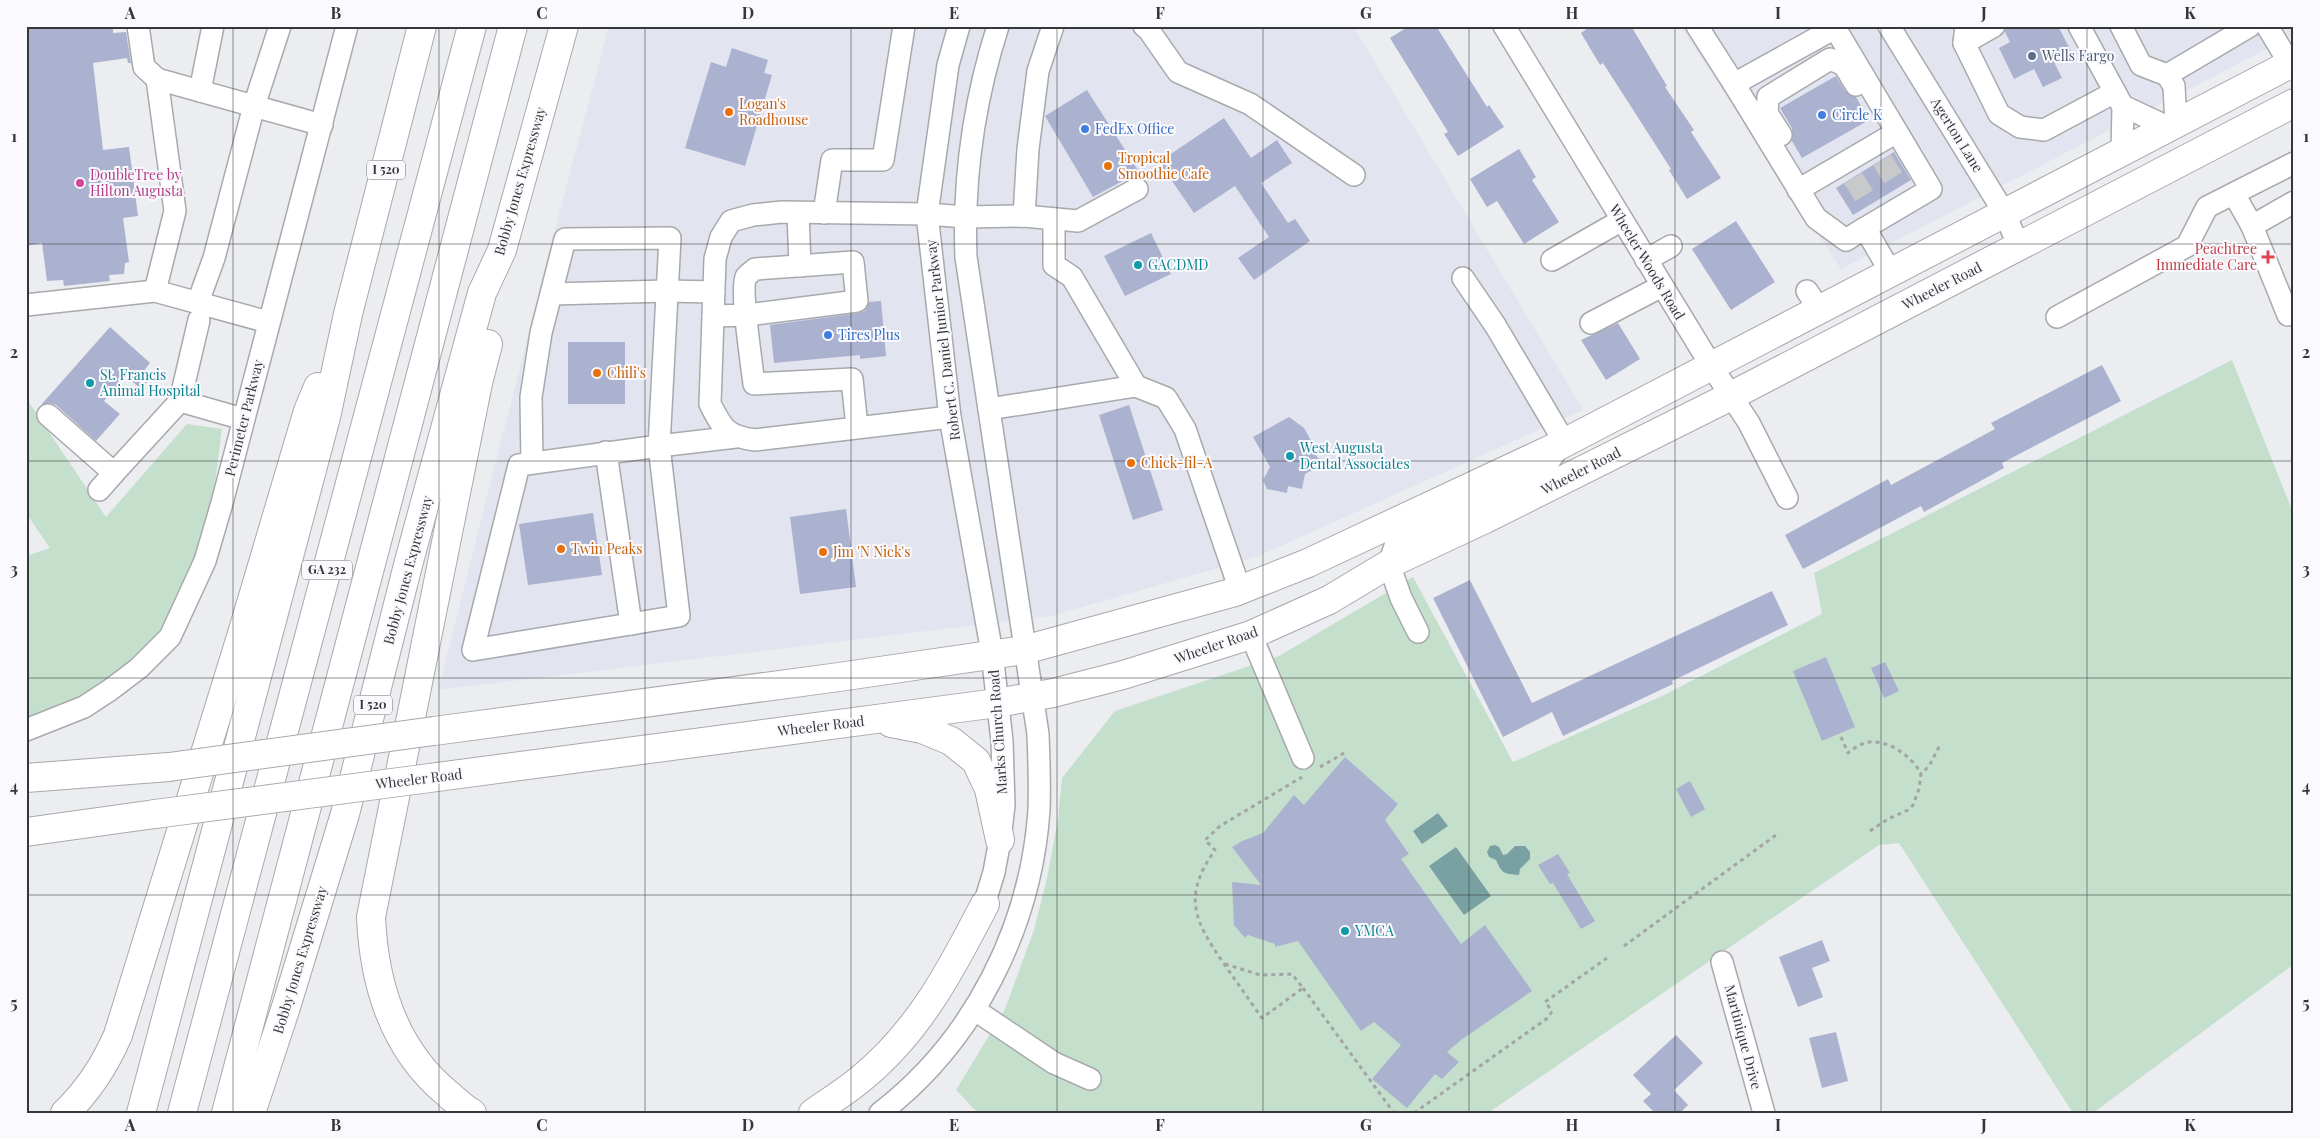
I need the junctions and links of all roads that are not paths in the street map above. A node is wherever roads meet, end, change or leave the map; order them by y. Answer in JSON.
{"nodes":[{"id":1,"x":138,"y":26,"type":"edge"},
{"id":2,"x":213,"y":26,"type":"edge"},
{"id":3,"x":280,"y":26,"type":"edge"},
{"id":4,"x":347,"y":26,"type":"edge"},
{"id":5,"x":422,"y":26,"type":"edge"},
{"id":6,"x":472,"y":26,"type":"edge"},
{"id":7,"x":513,"y":26,"type":"edge"},
{"id":8,"x":564,"y":26,"type":"edge"},
{"id":9,"x":904,"y":26,"type":"edge"},
{"id":10,"x":959,"y":26,"type":"edge"},
{"id":11,"x":998,"y":26,"type":"edge"},
{"id":12,"x":1053,"y":26,"type":"edge"},
{"id":13,"x":1144,"y":26,"type":"edge"},
{"id":14,"x":1504,"y":26,"type":"edge"},
{"id":15,"x":1697,"y":26,"type":"edge"},
{"id":16,"x":1890,"y":26,"type":"edge"},
{"id":17,"x":1994,"y":26,"type":"edge"},
{"id":18,"x":2079,"y":26,"type":"edge"},
{"id":19,"x":2120,"y":26,"type":"edge"},
{"id":20,"x":2250,"y":26,"type":"edge"},
{"id":21,"x":2267,"y":26,"type":"edge"},
{"id":22,"x":1837,"y":27,"type":"edge"},
{"id":23,"x":1965,"y":35,"type":"edge"},
{"id":24,"x":2292,"y":63,"type":"edge"},
{"id":25,"x":2166,"y":75,"type":"junction"},
{"id":26,"x":156,"y":79,"type":"junction"},
{"id":27,"x":1734,"y":84,"type":"junction"},
{"id":28,"x":200,"y":91,"type":"junction"},
{"id":29,"x":2119,"y":99,"type":"junction"},
{"id":30,"x":2294,"y":103,"type":"edge"},
{"id":31,"x":254,"y":106,"type":"junction"},
{"id":32,"x":322,"y":125,"type":"junction"},
{"id":33,"x":1893,"y":125,"type":"junction"},
{"id":34,"x":2173,"y":127,"type":"junction"},
{"id":35,"x":2122,"y":154,"type":"junction"},
{"id":36,"x":2294,"y":163,"type":"edge"},
{"id":37,"x":1354,"y":175,"type":"dead end"},
{"id":38,"x":1795,"y":185,"type":"junction"},
{"id":39,"x":1137,"y":189,"type":"dead end"},
{"id":40,"x":2234,"y":194,"type":"junction"},
{"id":41,"x":2294,"y":202,"type":"edge"},
{"id":42,"x":798,"y":213,"type":"junction"},
{"id":43,"x":824,"y":213,"type":"junction"},
{"id":44,"x":927,"y":214,"type":"junction"},
{"id":45,"x":2006,"y":214,"type":"junction"},
{"id":46,"x":1024,"y":216,"type":"junction"},
{"id":47,"x":965,"y":217,"type":"junction"},
{"id":48,"x":1872,"y":218,"type":"junction"},
{"id":49,"x":1054,"y":219,"type":"junction"},
{"id":50,"x":1622,"y":220,"type":"junction"},
{"id":51,"x":2252,"y":226,"type":"junction"},
{"id":52,"x":1671,"y":246,"type":"dead end"},
{"id":53,"x":2019,"y":247,"type":"junction"},
{"id":54,"x":502,"y":250,"type":"junction"},
{"id":55,"x":1552,"y":260,"type":"dead end"},
{"id":56,"x":1646,"y":260,"type":"junction"},
{"id":57,"x":800,"y":266,"type":"junction"},
{"id":58,"x":1891,"y":273,"type":"junction"},
{"id":59,"x":1463,"y":278,"type":"dead end"},
{"id":60,"x":1662,"y":286,"type":"junction"},
{"id":61,"x":155,"y":291,"type":"junction"},
{"id":62,"x":667,"y":291,"type":"junction"},
{"id":63,"x":714,"y":292,"type":"junction"},
{"id":64,"x":551,"y":294,"type":"junction"},
{"id":65,"x":26,"y":305,"type":"edge"},
{"id":66,"x":198,"y":311,"type":"junction"},
{"id":67,"x":2294,"y":312,"type":"edge"},
{"id":68,"x":348,"y":314,"type":"junction"},
{"id":69,"x":747,"y":315,"type":"junction"},
{"id":70,"x":713,"y":316,"type":"junction"},
{"id":71,"x":2057,"y":317,"type":"dead end"},
{"id":72,"x":268,"y":322,"type":"junction"},
{"id":73,"x":1591,"y":323,"type":"dead end"},
{"id":74,"x":1712,"y":367,"type":"junction"},
{"id":75,"x":1136,"y":386,"type":"junction"},
{"id":76,"x":1731,"y":396,"type":"junction"},
{"id":77,"x":180,"y":402,"type":"junction"},
{"id":78,"x":989,"y":409,"type":"junction"},
{"id":79,"x":48,"y":415,"type":"dead end"},
{"id":80,"x":950,"y":417,"type":"junction"},
{"id":81,"x":243,"y":419,"type":"junction"},
{"id":82,"x":857,"y":427,"type":"junction"},
{"id":83,"x":736,"y":437,"type":"junction"},
{"id":84,"x":1563,"y":444,"type":"junction"},
{"id":85,"x":659,"y":446,"type":"junction"},
{"id":86,"x":606,"y":452,"type":"junction"},
{"id":87,"x":532,"y":463,"type":"junction"},
{"id":88,"x":114,"y":473,"type":"junction"},
{"id":89,"x":99,"y":490,"type":"dead end"},
{"id":90,"x":1787,"y":498,"type":"dead end"},
{"id":91,"x":1389,"y":564,"type":"junction"},
{"id":92,"x":1240,"y":590,"type":"junction"},
{"id":93,"x":631,"y":624,"type":"junction"},
{"id":94,"x":1418,"y":632,"type":"dead end"},
{"id":95,"x":1251,"y":634,"type":"junction"},
{"id":96,"x":1024,"y":650,"type":"junction"},
{"id":97,"x":992,"y":653,"type":"junction"},
{"id":98,"x":1032,"y":695,"type":"junction"},
{"id":99,"x":997,"y":703,"type":"junction"},
{"id":100,"x":868,"y":720,"type":"junction"},
{"id":101,"x":26,"y":730,"type":"edge"},
{"id":102,"x":1311,"y":766,"type":"road end"},
{"id":103,"x":26,"y":778,"type":"edge"},
{"id":104,"x":26,"y":832,"type":"edge"},
{"id":105,"x":1000,"y":840,"type":"junction"},
{"id":106,"x":985,"y":904,"type":"junction"},
{"id":107,"x":1722,"y":962,"type":"dead end"},
{"id":108,"x":975,"y":1010,"type":"junction"},
{"id":109,"x":1090,"y":1079,"type":"dead end"},
{"id":110,"x":65,"y":1113,"type":"edge"},
{"id":111,"x":141,"y":1113,"type":"edge"},
{"id":112,"x":182,"y":1113,"type":"edge"},
{"id":113,"x":226,"y":1113,"type":"edge"},
{"id":114,"x":251,"y":1113,"type":"edge"},
{"id":115,"x":472,"y":1113,"type":"edge"},
{"id":116,"x":813,"y":1113,"type":"edge"},
{"id":117,"x":831,"y":1113,"type":"edge"},
{"id":118,"x":880,"y":1113,"type":"edge"},
{"id":119,"x":1764,"y":1113,"type":"edge"}],
"edges":[{"from":1,"to":26,"type":"street"},
{"from":2,"to":28,"type":"street"},
{"from":3,"to":31,"type":"street"},
{"from":4,"to":32,"type":"street","name":"Perimeter Parkway"},
{"from":5,"to":68,"type":"main road","number":"I 520"},
{"from":6,"to":112,"type":"main road","number":"GA 232"},
{"from":7,"to":113,"type":"main road","number":"GA 232"},
{"from":8,"to":54,"type":"main road","name":"Bobby Jones Expressway","number":"I 520"},
{"from":9,"to":43,"type":"street"},
{"from":10,"to":44,"type":"street","name":"Robert C. Daniel Junior Parkway"},
{"from":11,"to":47,"type":"street"},
{"from":12,"to":46,"type":"street"},
{"from":13,"to":37,"type":"street"},
{"from":14,"to":50,"type":"street","name":"Wheeler Woods Road"},
{"from":15,"to":27,"type":"street"},
{"from":16,"to":45,"type":"street","name":"Agerton Lane"},
{"from":17,"to":23,"type":"street"},
{"from":18,"to":29,"type":"street"},
{"from":19,"to":25,"type":"street"},
{"from":20,"to":25,"type":"street"},
{"from":21,"to":24,"type":"street"},
{"from":22,"to":27,"type":"street"},
{"from":22,"to":33,"type":"street"},
{"from":23,"to":29,"type":"street"},
{"from":24,"to":34,"type":"main road"},
{"from":25,"to":34,"type":"street"},
{"from":26,"to":28,"type":"street"},
{"from":26,"to":61,"type":"street"},
{"from":27,"to":38,"type":"street"},
{"from":28,"to":31,"type":"street"},
{"from":29,"to":34,"type":"street"},
{"from":29,"to":35,"type":"street"},
{"from":30,"to":53,"type":"main road","name":"Wheeler Road"},
{"from":31,"to":32,"type":"street"},
{"from":31,"to":66,"type":"street"},
{"from":32,"to":72,"type":"street","name":"Perimeter Parkway"},
{"from":33,"to":38,"type":"street"},
{"from":33,"to":38,"type":"street"},
{"from":33,"to":48,"type":"street"},
{"from":34,"to":35,"type":"main road"},
{"from":35,"to":45,"type":"main road"},
{"from":36,"to":40,"type":"street"},
{"from":38,"to":48,"type":"street"},
{"from":39,"to":49,"type":"street"},
{"from":40,"to":51,"type":"street"},
{"from":40,"to":71,"type":"street"},
{"from":41,"to":51,"type":"street"},
{"from":42,"to":43,"type":"street"},
{"from":42,"to":57,"type":"street"},
{"from":42,"to":63,"type":"street"},
{"from":43,"to":44,"type":"street"},
{"from":44,"to":47,"type":"street"},
{"from":44,"to":80,"type":"street","name":"Robert C. Daniel Junior Parkway"},
{"from":45,"to":53,"type":"street","name":"Agerton Lane"},
{"from":45,"to":58,"type":"main road"},
{"from":46,"to":47,"type":"street"},
{"from":46,"to":49,"type":"street"},
{"from":47,"to":78,"type":"street"},
{"from":48,"to":58,"type":"street"},
{"from":49,"to":75,"type":"street"},
{"from":50,"to":55,"type":"street"},
{"from":50,"to":56,"type":"street","name":"Wheeler Woods Road"},
{"from":51,"to":67,"type":"street"},
{"from":52,"to":56,"type":"street"},
{"from":53,"to":76,"type":"main road","name":"Wheeler Road"},
{"from":54,"to":114,"type":"main road","name":"Bobby Jones Expressway","number":"I 520"},
{"from":54,"to":115,"type":"main road"},
{"from":56,"to":60,"type":"street","name":"Wheeler Woods Road"},
{"from":57,"to":69,"type":"street"},
{"from":57,"to":69,"type":"street"},
{"from":58,"to":74,"type":"main road"},
{"from":59,"to":84,"type":"street"},
{"from":60,"to":73,"type":"street"},
{"from":60,"to":74,"type":"street","name":"Wheeler Woods Road"},
{"from":61,"to":65,"type":"street"},
{"from":61,"to":66,"type":"street"},
{"from":62,"to":63,"type":"street"},
{"from":62,"to":64,"type":"street"},
{"from":62,"to":64,"type":"street"},
{"from":62,"to":85,"type":"street"},
{"from":63,"to":70,"type":"street"},
{"from":64,"to":87,"type":"street"},
{"from":66,"to":72,"type":"street"},
{"from":66,"to":77,"type":"street"},
{"from":68,"to":110,"type":"main road"},
{"from":68,"to":111,"type":"main road","number":"I 520"},
{"from":69,"to":70,"type":"street"},
{"from":69,"to":82,"type":"street"},
{"from":70,"to":83,"type":"street"},
{"from":72,"to":81,"type":"street","name":"Perimeter Parkway"},
{"from":74,"to":76,"type":"street","name":"Wheeler Woods Road"},
{"from":74,"to":84,"type":"main road"},
{"from":75,"to":78,"type":"street"},
{"from":75,"to":92,"type":"street"},
{"from":76,"to":90,"type":"street","name":"Wheeler Woods Road"},
{"from":76,"to":91,"type":"main road","name":"Wheeler Road"},
{"from":77,"to":81,"type":"street"},
{"from":77,"to":88,"type":"street"},
{"from":78,"to":96,"type":"street"},
{"from":79,"to":88,"type":"street"},
{"from":80,"to":82,"type":"street"},
{"from":80,"to":97,"type":"street","name":"Robert C. Daniel Junior Parkway"},
{"from":81,"to":101,"type":"street","name":"Perimeter Parkway"},
{"from":82,"to":83,"type":"street"},
{"from":83,"to":85,"type":"street"},
{"from":84,"to":91,"type":"street"},
{"from":84,"to":92,"type":"main road"},
{"from":85,"to":86,"type":"street"},
{"from":85,"to":93,"type":"street"},
{"from":86,"to":87,"type":"street"},
{"from":86,"to":93,"type":"street"},
{"from":87,"to":93,"type":"street"},
{"from":88,"to":89,"type":"street"},
{"from":91,"to":94,"type":"street"},
{"from":91,"to":95,"type":"main road","name":"Wheeler Road"},
{"from":92,"to":96,"type":"main road"},
{"from":95,"to":98,"type":"main road","name":"Wheeler Road"},
{"from":95,"to":102,"type":"street"},
{"from":96,"to":97,"type":"main road"},
{"from":96,"to":98,"type":"street"},
{"from":97,"to":99,"type":"street","name":"Marks Church Road"},
{"from":97,"to":103,"type":"main road","bridge":true},
{"from":98,"to":99,"type":"main road","name":"Wheeler Road"},
{"from":98,"to":108,"type":"street"},
{"from":99,"to":100,"type":"main road","name":"Wheeler Road"},
{"from":99,"to":105,"type":"street","name":"Marks Church Road"},
{"from":100,"to":104,"type":"main road","name":"Wheeler Road","bridge":true},
{"from":100,"to":105,"type":"main road"},
{"from":105,"to":106,"type":"street","name":"Marks Church Road"},
{"from":106,"to":116,"type":"main road"},
{"from":106,"to":117,"type":"street","name":"Marks Church Road"},
{"from":107,"to":119,"type":"street","name":"Martinique Drive"},
{"from":108,"to":109,"type":"street"},
{"from":108,"to":118,"type":"street"}]}
